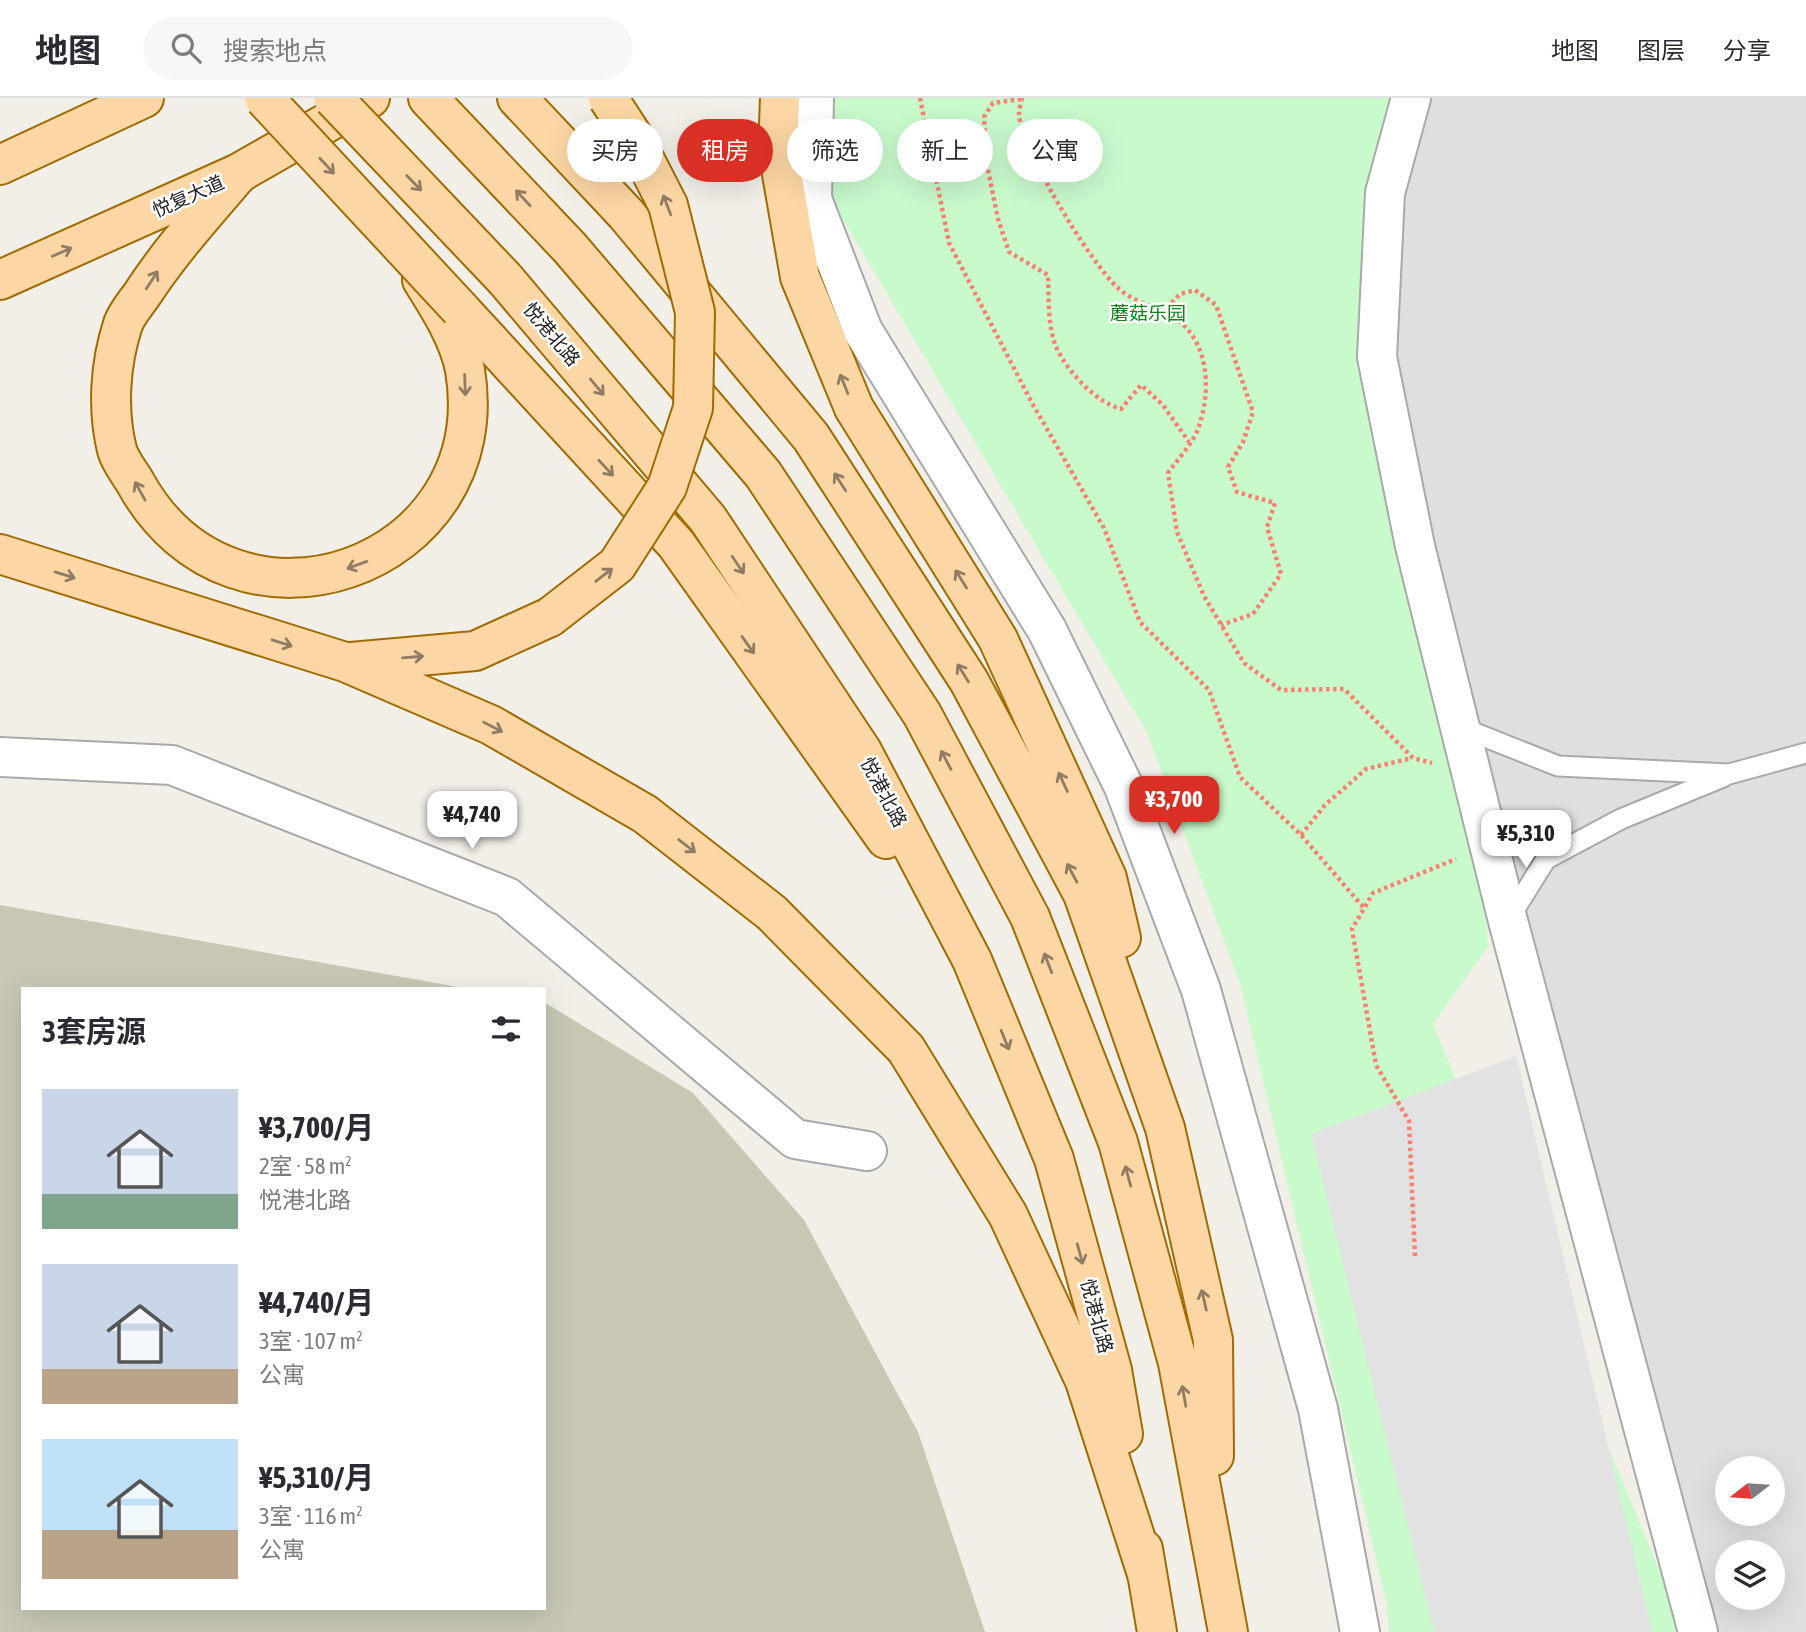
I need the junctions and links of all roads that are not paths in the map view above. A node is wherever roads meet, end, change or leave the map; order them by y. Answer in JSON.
{"nodes":[{"id":1,"x":127,"y":98,"type":"edge"},
{"id":2,"x":144,"y":98,"type":"edge"},
{"id":3,"x":264,"y":98,"type":"edge"},
{"id":4,"x":333,"y":98,"type":"edge"},
{"id":5,"x":370,"y":98,"type":"edge"},
{"id":6,"x":428,"y":98,"type":"edge"},
{"id":7,"x":517,"y":98,"type":"edge"},
{"id":8,"x":608,"y":98,"type":"edge"},
{"id":9,"x":780,"y":98,"type":"edge"},
{"id":10,"x":814,"y":98,"type":"edge"},
{"id":11,"x":1411,"y":98,"type":"edge"},
{"id":12,"x":0,"y":136,"type":"edge"},
{"id":13,"x":0,"y":165,"type":"edge"},
{"id":14,"x":239,"y":173,"type":"junction"},
{"id":15,"x":0,"y":280,"type":"edge"},
{"id":16,"x":453,"y":314,"type":"junction"},
{"id":17,"x":0,"y":555,"type":"edge"},
{"id":18,"x":345,"y":663,"type":"junction"},
{"id":19,"x":1460,"y":727,"type":"junction"},
{"id":20,"x":1806,"y":753,"type":"edge"},
{"id":21,"x":0,"y":757,"type":"edge"},
{"id":22,"x":1729,"y":774,"type":"junction"},
{"id":23,"x":1508,"y":921,"type":"junction"},
{"id":24,"x":972,"y":960,"type":"junction"},
{"id":25,"x":1165,"y":1128,"type":"junction"},
{"id":26,"x":867,"y":1151,"type":"dead end"},
{"id":27,"x":1215,"y":1563,"type":"junction"},
{"id":28,"x":1147,"y":1574,"type":"junction"},
{"id":29,"x":1157,"y":1632,"type":"edge"},
{"id":30,"x":1227,"y":1632,"type":"edge"},
{"id":31,"x":1360,"y":1632,"type":"edge"},
{"id":32,"x":1698,"y":1632,"type":"edge"}],
"edges":[{"from":1,"to":12,"type":"main road"},
{"from":2,"to":13,"type":"main road"},
{"from":3,"to":16,"type":"main road","one_way":true,"bridge":true},
{"from":4,"to":24,"type":"main road","name":"悦港北路","one_way":true,"bridge":true},
{"from":5,"to":14,"type":"main road","name":"悦复大道"},
{"from":27,"to":6,"type":"main road","one_way":true},
{"from":25,"to":7,"type":"main road","one_way":true},
{"from":18,"to":8,"type":"main road","one_way":true,"bridge":true},
{"from":25,"to":9,"type":"main road","one_way":true},
{"from":10,"to":31,"type":"street"},
{"from":11,"to":19,"type":"street"},
{"from":15,"to":14,"type":"main road","name":"悦复大道","one_way":true},
{"from":16,"to":14,"type":"main road","one_way":true},
{"from":16,"to":24,"type":"main road","one_way":true},
{"from":17,"to":18,"type":"main road","one_way":true},
{"from":18,"to":28,"type":"main road","one_way":true},
{"from":19,"to":22,"type":"lane"},
{"from":19,"to":23,"type":"street"},
{"from":20,"to":22,"type":"lane"},
{"from":21,"to":26,"type":"street"},
{"from":22,"to":23,"type":"lane"},
{"from":23,"to":32,"type":"street"},
{"from":24,"to":28,"type":"main road","name":"悦港北路","one_way":true},
{"from":27,"to":25,"type":"main road","one_way":true},
{"from":27,"to":30,"type":"main road"},
{"from":28,"to":29,"type":"main road","name":"悦港北路"}]}
